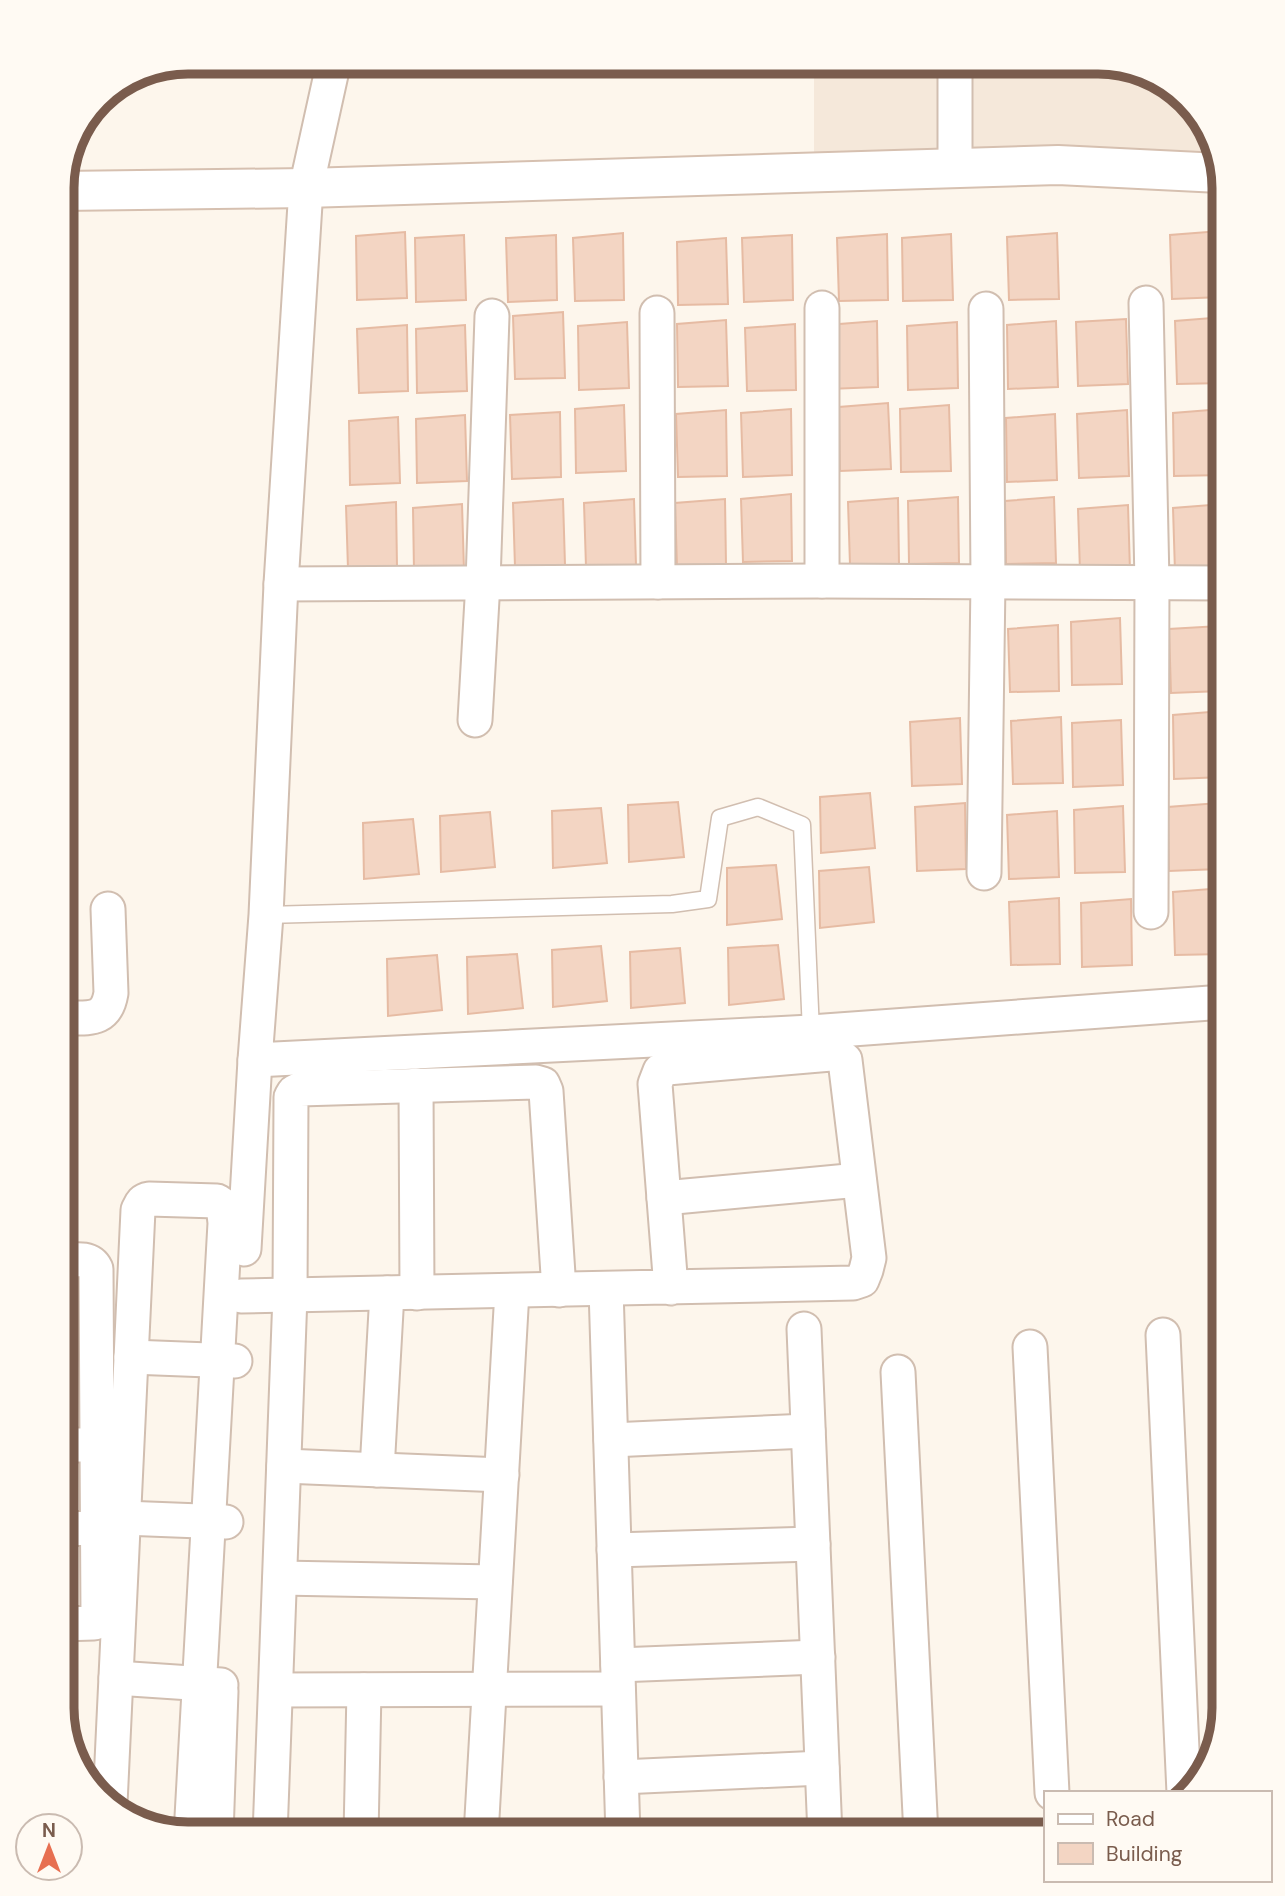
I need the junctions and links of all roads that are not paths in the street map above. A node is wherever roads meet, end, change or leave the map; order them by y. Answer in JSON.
{"nodes":[{"id":1,"x":331,"y":74,"type":"edge"},
{"id":2,"x":955,"y":74,"type":"edge"},
{"id":3,"x":955,"y":168,"type":"junction"},
{"id":4,"x":1211,"y":173,"type":"edge"},
{"id":5,"x":306,"y":187,"type":"junction"},
{"id":6,"x":74,"y":191,"type":"edge"},
{"id":7,"x":1146,"y":303,"type":"dead end"},
{"id":8,"x":822,"y":307,"type":"dead end"},
{"id":9,"x":986,"y":309,"type":"dead end"},
{"id":10,"x":657,"y":313,"type":"dead end"},
{"id":11,"x":492,"y":316,"type":"dead end"},
{"id":12,"x":822,"y":581,"type":"junction"},
{"id":13,"x":988,"y":581,"type":"junction"},
{"id":14,"x":483,"y":582,"type":"junction"},
{"id":15,"x":658,"y":582,"type":"junction"},
{"id":16,"x":1152,"y":582,"type":"junction"},
{"id":17,"x":1212,"y":583,"type":"edge"},
{"id":18,"x":281,"y":584,"type":"junction"},
{"id":19,"x":475,"y":720,"type":"dead end"},
{"id":20,"x":984,"y":873,"type":"dead end"},
{"id":21,"x":108,"y":909,"type":"dead end"},
{"id":22,"x":1151,"y":912,"type":"dead end"},
{"id":23,"x":266,"y":915,"type":"junction"},
{"id":24,"x":1212,"y":1003,"type":"edge"},
{"id":25,"x":74,"y":1018,"type":"edge"},
{"id":26,"x":811,"y":1032,"type":"junction"},
{"id":27,"x":255,"y":1060,"type":"junction"},
{"id":28,"x":416,"y":1085,"type":"junction"},
{"id":29,"x":859,"y":1180,"type":"junction"},
{"id":30,"x":664,"y":1198,"type":"junction"},
{"id":31,"x":74,"y":1261,"type":"edge"},
{"id":32,"x":671,"y":1288,"type":"junction"},
{"id":33,"x":606,"y":1289,"type":"junction"},
{"id":34,"x":559,"y":1290,"type":"junction"},
{"id":35,"x":512,"y":1291,"type":"junction"},
{"id":36,"x":402,"y":1293,"type":"junction"},
{"id":37,"x":290,"y":1295,"type":"junction"},
{"id":38,"x":241,"y":1297,"type":"junction"},
{"id":39,"x":804,"y":1329,"type":"dead end"},
{"id":40,"x":1163,"y":1335,"type":"dead end"},
{"id":41,"x":1030,"y":1347,"type":"dead end"},
{"id":42,"x":131,"y":1357,"type":"junction"},
{"id":43,"x":226,"y":1360,"type":"junction"},
{"id":44,"x":898,"y":1372,"type":"dead end"},
{"id":45,"x":808,"y":1432,"type":"junction"},
{"id":46,"x":611,"y":1440,"type":"junction"},
{"id":47,"x":74,"y":1445,"type":"edge"},
{"id":48,"x":97,"y":1445,"type":"junction"},
{"id":49,"x":284,"y":1466,"type":"junction"},
{"id":50,"x":377,"y":1470,"type":"junction"},
{"id":51,"x":502,"y":1475,"type":"junction"},
{"id":52,"x":217,"y":1522,"type":"junction"},
{"id":53,"x":110,"y":1523,"type":"junction"},
{"id":54,"x":74,"y":1527,"type":"edge"},
{"id":55,"x":813,"y":1544,"type":"junction"},
{"id":56,"x":614,"y":1550,"type":"junction"},
{"id":57,"x":281,"y":1578,"type":"junction"},
{"id":58,"x":495,"y":1582,"type":"junction"},
{"id":59,"x":74,"y":1624,"type":"edge"},
{"id":60,"x":818,"y":1657,"type":"junction"},
{"id":61,"x":618,"y":1677,"type":"junction"},
{"id":62,"x":116,"y":1678,"type":"junction"},
{"id":63,"x":210,"y":1684,"type":"junction"},
{"id":64,"x":276,"y":1690,"type":"junction"},
{"id":65,"x":364,"y":1690,"type":"junction"},
{"id":66,"x":489,"y":1690,"type":"junction"},
{"id":67,"x":822,"y":1768,"type":"junction"},
{"id":68,"x":621,"y":1777,"type":"junction"},
{"id":69,"x":1184,"y":1783,"type":"edge"},
{"id":70,"x":1052,"y":1791,"type":"edge"},
{"id":71,"x":111,"y":1792,"type":"edge"},
{"id":72,"x":193,"y":1822,"type":"edge"},
{"id":73,"x":215,"y":1822,"type":"edge"},
{"id":74,"x":271,"y":1822,"type":"edge"},
{"id":75,"x":361,"y":1822,"type":"edge"},
{"id":76,"x":482,"y":1822,"type":"edge"},
{"id":77,"x":623,"y":1822,"type":"edge"},
{"id":78,"x":824,"y":1822,"type":"edge"},
{"id":79,"x":920,"y":1822,"type":"edge"}],
"edges":[{"from":1,"to":5,"type":"street"},
{"from":2,"to":3,"type":"street"},
{"from":3,"to":4,"type":"street"},
{"from":3,"to":5,"type":"street"},
{"from":5,"to":6,"type":"street"},
{"from":5,"to":18,"type":"street"},
{"from":7,"to":16,"type":"street"},
{"from":8,"to":12,"type":"street"},
{"from":9,"to":13,"type":"street"},
{"from":10,"to":15,"type":"street"},
{"from":11,"to":14,"type":"street"},
{"from":12,"to":13,"type":"street"},
{"from":12,"to":15,"type":"street"},
{"from":13,"to":16,"type":"street"},
{"from":13,"to":20,"type":"street"},
{"from":14,"to":15,"type":"street"},
{"from":14,"to":18,"type":"street"},
{"from":14,"to":19,"type":"street"},
{"from":16,"to":17,"type":"street"},
{"from":16,"to":22,"type":"street"},
{"from":18,"to":23,"type":"street"},
{"from":21,"to":25,"type":"street"},
{"from":23,"to":26,"type":"lane"},
{"from":23,"to":27,"type":"street"},
{"from":24,"to":26,"type":"street"},
{"from":26,"to":27,"type":"street"},
{"from":27,"to":38,"type":"street"},
{"from":28,"to":34,"type":"street"},
{"from":28,"to":36,"type":"street"},
{"from":28,"to":37,"type":"street"},
{"from":29,"to":30,"type":"street"},
{"from":29,"to":30,"type":"street"},
{"from":29,"to":32,"type":"street"},
{"from":30,"to":32,"type":"street"},
{"from":31,"to":48,"type":"street"},
{"from":32,"to":33,"type":"street"},
{"from":33,"to":34,"type":"street"},
{"from":33,"to":46,"type":"street"},
{"from":34,"to":35,"type":"street"},
{"from":35,"to":36,"type":"street"},
{"from":35,"to":51,"type":"street"},
{"from":36,"to":37,"type":"street"},
{"from":36,"to":50,"type":"street"},
{"from":37,"to":38,"type":"street"},
{"from":37,"to":49,"type":"street"},
{"from":38,"to":43,"type":"street"},
{"from":39,"to":45,"type":"street"},
{"from":40,"to":69,"type":"street"},
{"from":41,"to":70,"type":"street"},
{"from":42,"to":43,"type":"street"},
{"from":42,"to":43,"type":"street"},
{"from":42,"to":53,"type":"street"},
{"from":43,"to":52,"type":"street"},
{"from":44,"to":79,"type":"street"},
{"from":45,"to":46,"type":"street"},
{"from":45,"to":55,"type":"street"},
{"from":46,"to":56,"type":"street"},
{"from":47,"to":48,"type":"street"},
{"from":48,"to":53,"type":"street"},
{"from":49,"to":50,"type":"street"},
{"from":49,"to":57,"type":"street"},
{"from":50,"to":51,"type":"street"},
{"from":51,"to":58,"type":"street"},
{"from":52,"to":53,"type":"street"},
{"from":52,"to":63,"type":"street"},
{"from":53,"to":54,"type":"street"},
{"from":53,"to":59,"type":"street"},
{"from":53,"to":62,"type":"street"},
{"from":55,"to":56,"type":"street"},
{"from":55,"to":60,"type":"street"},
{"from":56,"to":61,"type":"street"},
{"from":57,"to":58,"type":"street"},
{"from":57,"to":64,"type":"street"},
{"from":58,"to":66,"type":"street"},
{"from":60,"to":61,"type":"street"},
{"from":60,"to":67,"type":"street"},
{"from":61,"to":66,"type":"street"},
{"from":61,"to":68,"type":"street"},
{"from":62,"to":63,"type":"street"},
{"from":62,"to":71,"type":"street"},
{"from":63,"to":72,"type":"street"},
{"from":63,"to":73,"type":"street"},
{"from":64,"to":65,"type":"street"},
{"from":64,"to":74,"type":"street"},
{"from":65,"to":66,"type":"street"},
{"from":65,"to":75,"type":"street"},
{"from":66,"to":76,"type":"street"},
{"from":67,"to":68,"type":"street"},
{"from":67,"to":78,"type":"street"},
{"from":68,"to":77,"type":"street"}]}
